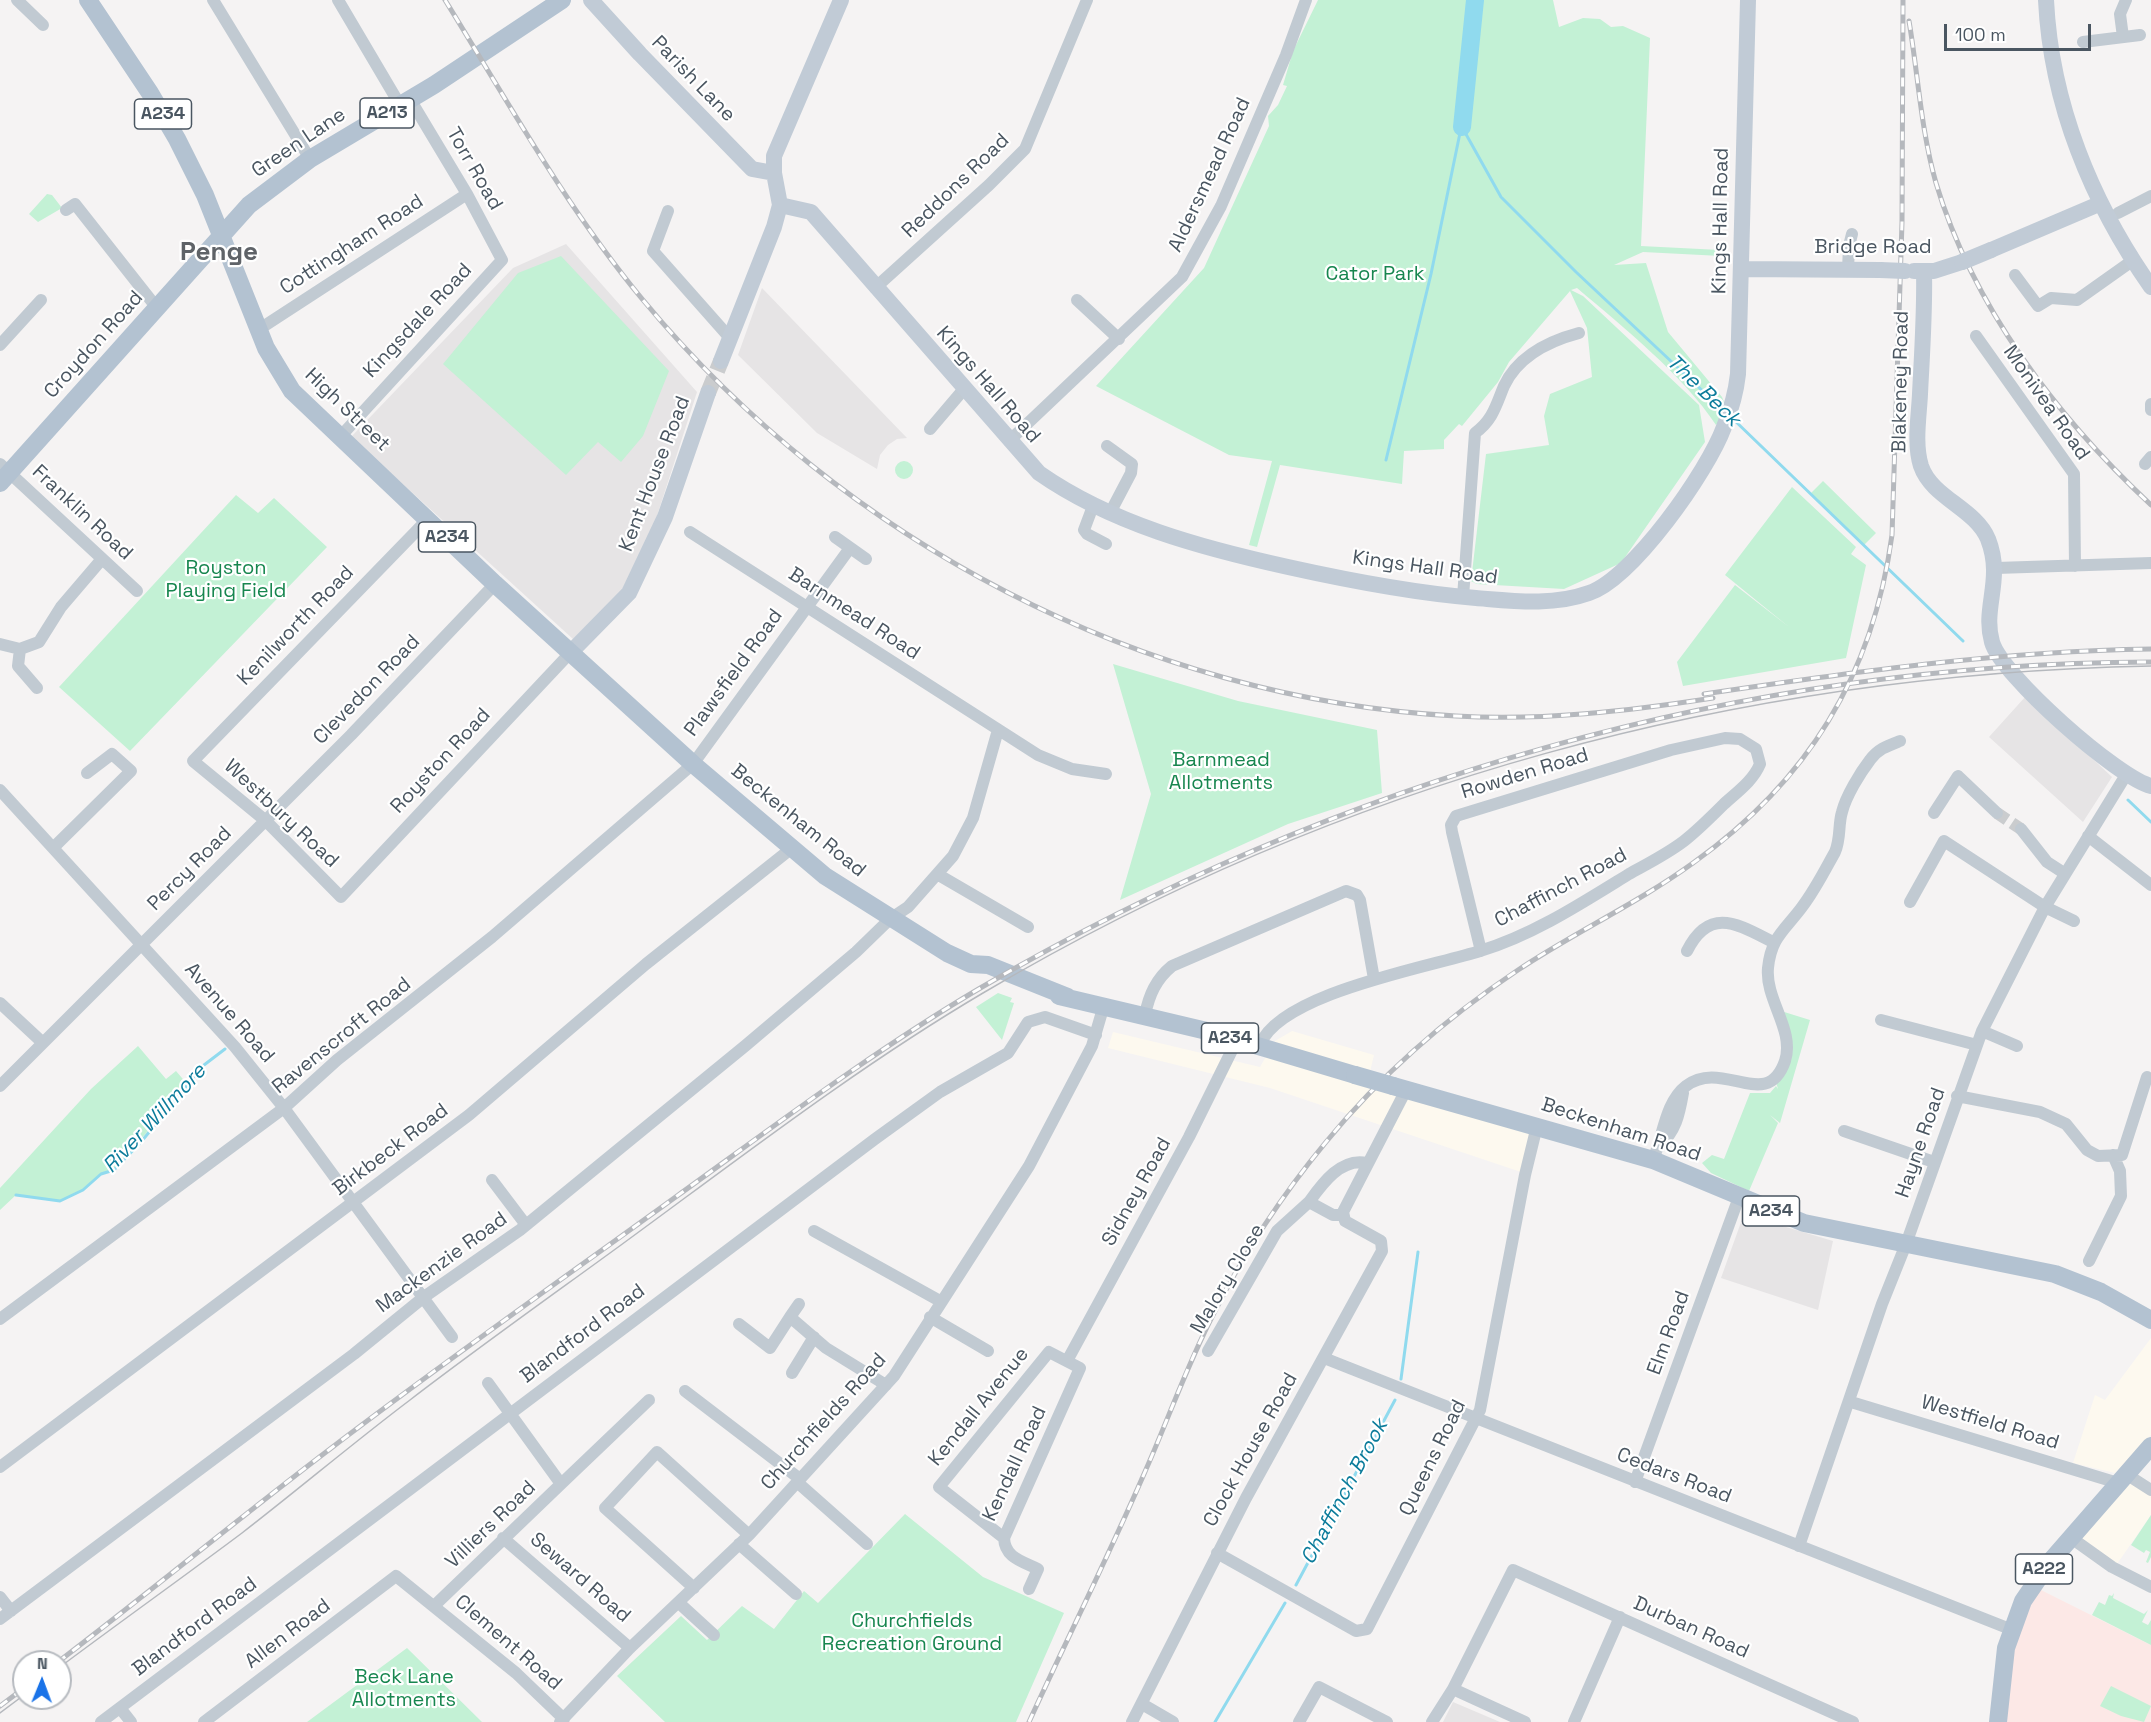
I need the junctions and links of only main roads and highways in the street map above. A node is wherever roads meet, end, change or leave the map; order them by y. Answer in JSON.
{"nodes":[{"id":1,"x":88,"y":0,"type":"edge"},
{"id":2,"x":562,"y":0,"type":"edge"},
{"id":3,"x":220,"y":237,"type":"junction"},
{"id":4,"x":3,"y":473,"type":"edge"},
{"id":5,"x":693,"y":764,"type":"joint"},
{"id":6,"x":2151,"y":1320,"type":"edge"},
{"id":7,"x":2151,"y":1446,"type":"edge"},
{"id":8,"x":1998,"y":1722,"type":"edge"}],
"edges":[{"from":1,"to":3,"type":"main road","name":"High Street","number":"A234"},
{"from":2,"to":3,"type":"main road","name":"Green Lane","number":"A213"},
{"from":3,"to":4,"type":"main road","name":"Croydon Road","number":"A213"},
{"from":3,"to":5,"type":"main road","name":"High Street","number":"A234"},
{"from":5,"to":6,"type":"main road","name":"Beckenham Road","number":"A234","bridge":true},
{"from":7,"to":8,"type":"main road","number":"A222"}]}
